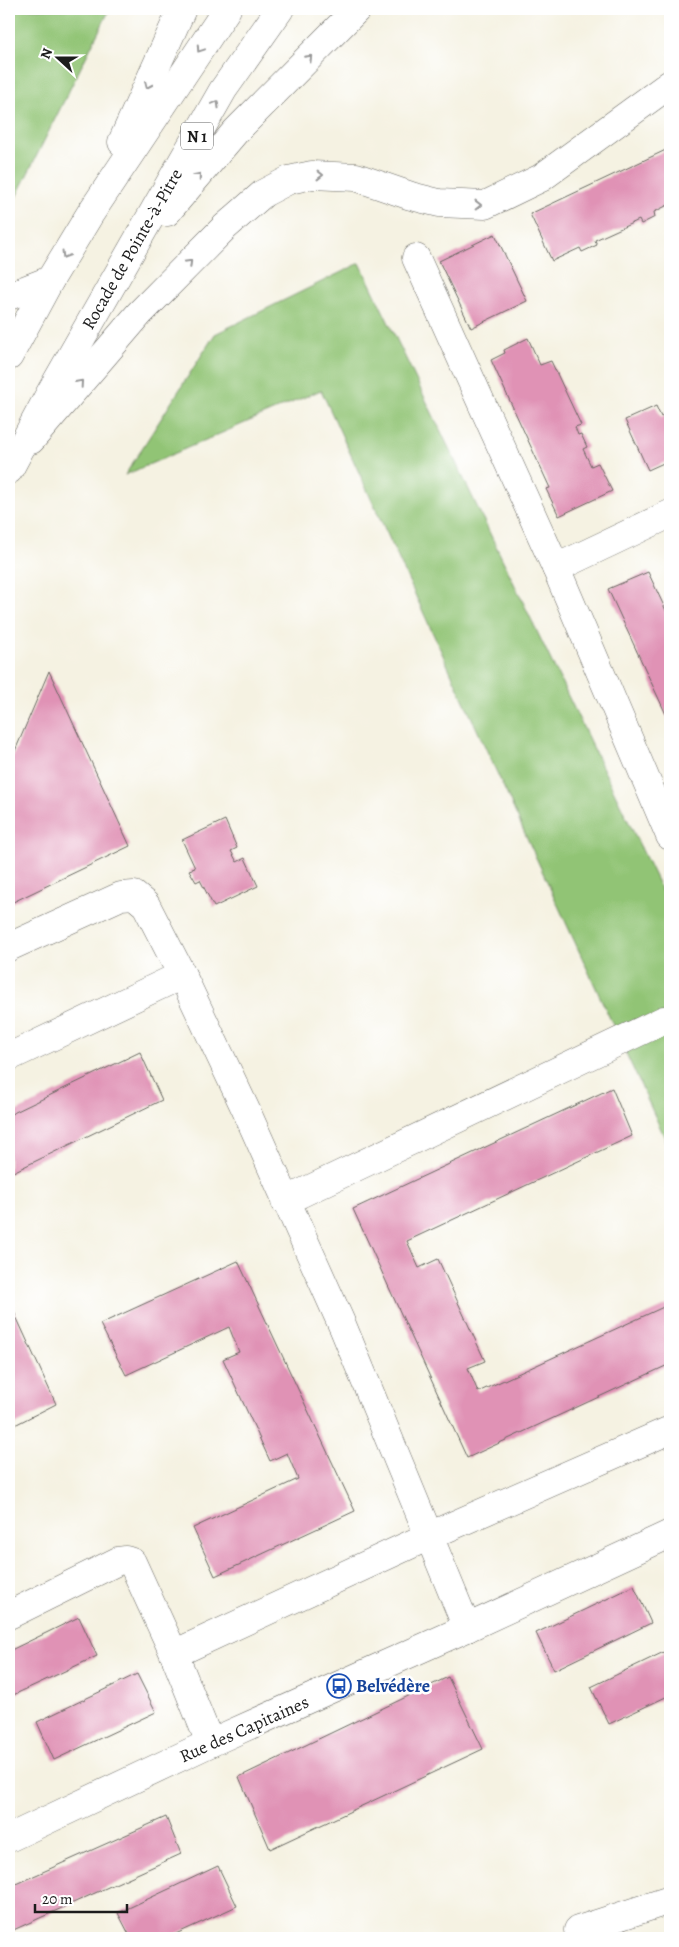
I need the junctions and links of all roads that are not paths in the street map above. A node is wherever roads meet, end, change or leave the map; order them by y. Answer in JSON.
{"nodes":[{"id":1,"x":182,"y":9,"type":"edge"},
{"id":2,"x":227,"y":9,"type":"edge"},
{"id":3,"x":280,"y":9,"type":"edge"},
{"id":4,"x":357,"y":9,"type":"edge"},
{"id":5,"x":670,"y":84,"type":"edge"},
{"id":6,"x":90,"y":214,"type":"junction"},
{"id":7,"x":416,"y":258,"type":"dead end"},
{"id":8,"x":121,"y":267,"type":"junction"},
{"id":9,"x":50,"y":280,"type":"junction"},
{"id":10,"x":9,"y":296,"type":"edge"},
{"id":11,"x":9,"y":356,"type":"edge"},
{"id":12,"x":11,"y":465,"type":"edge"},
{"id":13,"x":670,"y":514,"type":"edge"},
{"id":14,"x":556,"y":568,"type":"junction"},
{"id":15,"x":670,"y":836,"type":"edge"},
{"id":16,"x":9,"y":947,"type":"edge"},
{"id":17,"x":182,"y":975,"type":"junction"},
{"id":18,"x":670,"y":1020,"type":"edge"},
{"id":19,"x":9,"y":1057,"type":"edge"},
{"id":20,"x":285,"y":1201,"type":"junction"},
{"id":21,"x":670,"y":1430,"type":"edge"},
{"id":22,"x":670,"y":1534,"type":"edge"},
{"id":23,"x":429,"y":1536,"type":"junction"},
{"id":24,"x":9,"y":1614,"type":"edge"},
{"id":25,"x":467,"y":1628,"type":"junction"},
{"id":26,"x":174,"y":1654,"type":"junction"},
{"id":27,"x":210,"y":1743,"type":"junction"},
{"id":28,"x":9,"y":1838,"type":"edge"},
{"id":29,"x":670,"y":1900,"type":"edge"},
{"id":30,"x":578,"y":1930,"type":"dead end"}],
"edges":[{"from":1,"to":6,"type":"main road","one_way":true},
{"from":2,"to":6,"type":"main road","number":"N 1","one_way":true},
{"from":8,"to":3,"type":"main road","name":"Rocade de Pointe-à-Pitre","number":"N 1","one_way":true},
{"from":8,"to":4,"type":"main road","one_way":true},
{"from":12,"to":5,"type":"main road","one_way":true},
{"from":6,"to":9,"type":"main road","number":"N 1","one_way":true},
{"from":7,"to":14,"type":"main road"},
{"from":8,"to":12,"type":"main road","name":"Rocade de Pointe-à-Pitre","number":"N 1"},
{"from":9,"to":10,"type":"main road"},
{"from":9,"to":11,"type":"main road","number":"N 1"},
{"from":13,"to":14,"type":"main road"},
{"from":14,"to":15,"type":"main road"},
{"from":16,"to":17,"type":"main road"},
{"from":17,"to":19,"type":"main road"},
{"from":17,"to":20,"type":"main road"},
{"from":18,"to":20,"type":"main road"},
{"from":20,"to":23,"type":"main road"},
{"from":21,"to":23,"type":"main road"},
{"from":22,"to":25,"type":"main road","name":"Rue des Capitaines"},
{"from":23,"to":25,"type":"main road"},
{"from":23,"to":26,"type":"main road"},
{"from":24,"to":26,"type":"main road"},
{"from":25,"to":27,"type":"main road","name":"Rue des Capitaines"},
{"from":26,"to":27,"type":"main road"},
{"from":27,"to":28,"type":"main road","name":"Rue des Capitaines"},
{"from":29,"to":30,"type":"main road"}]}
